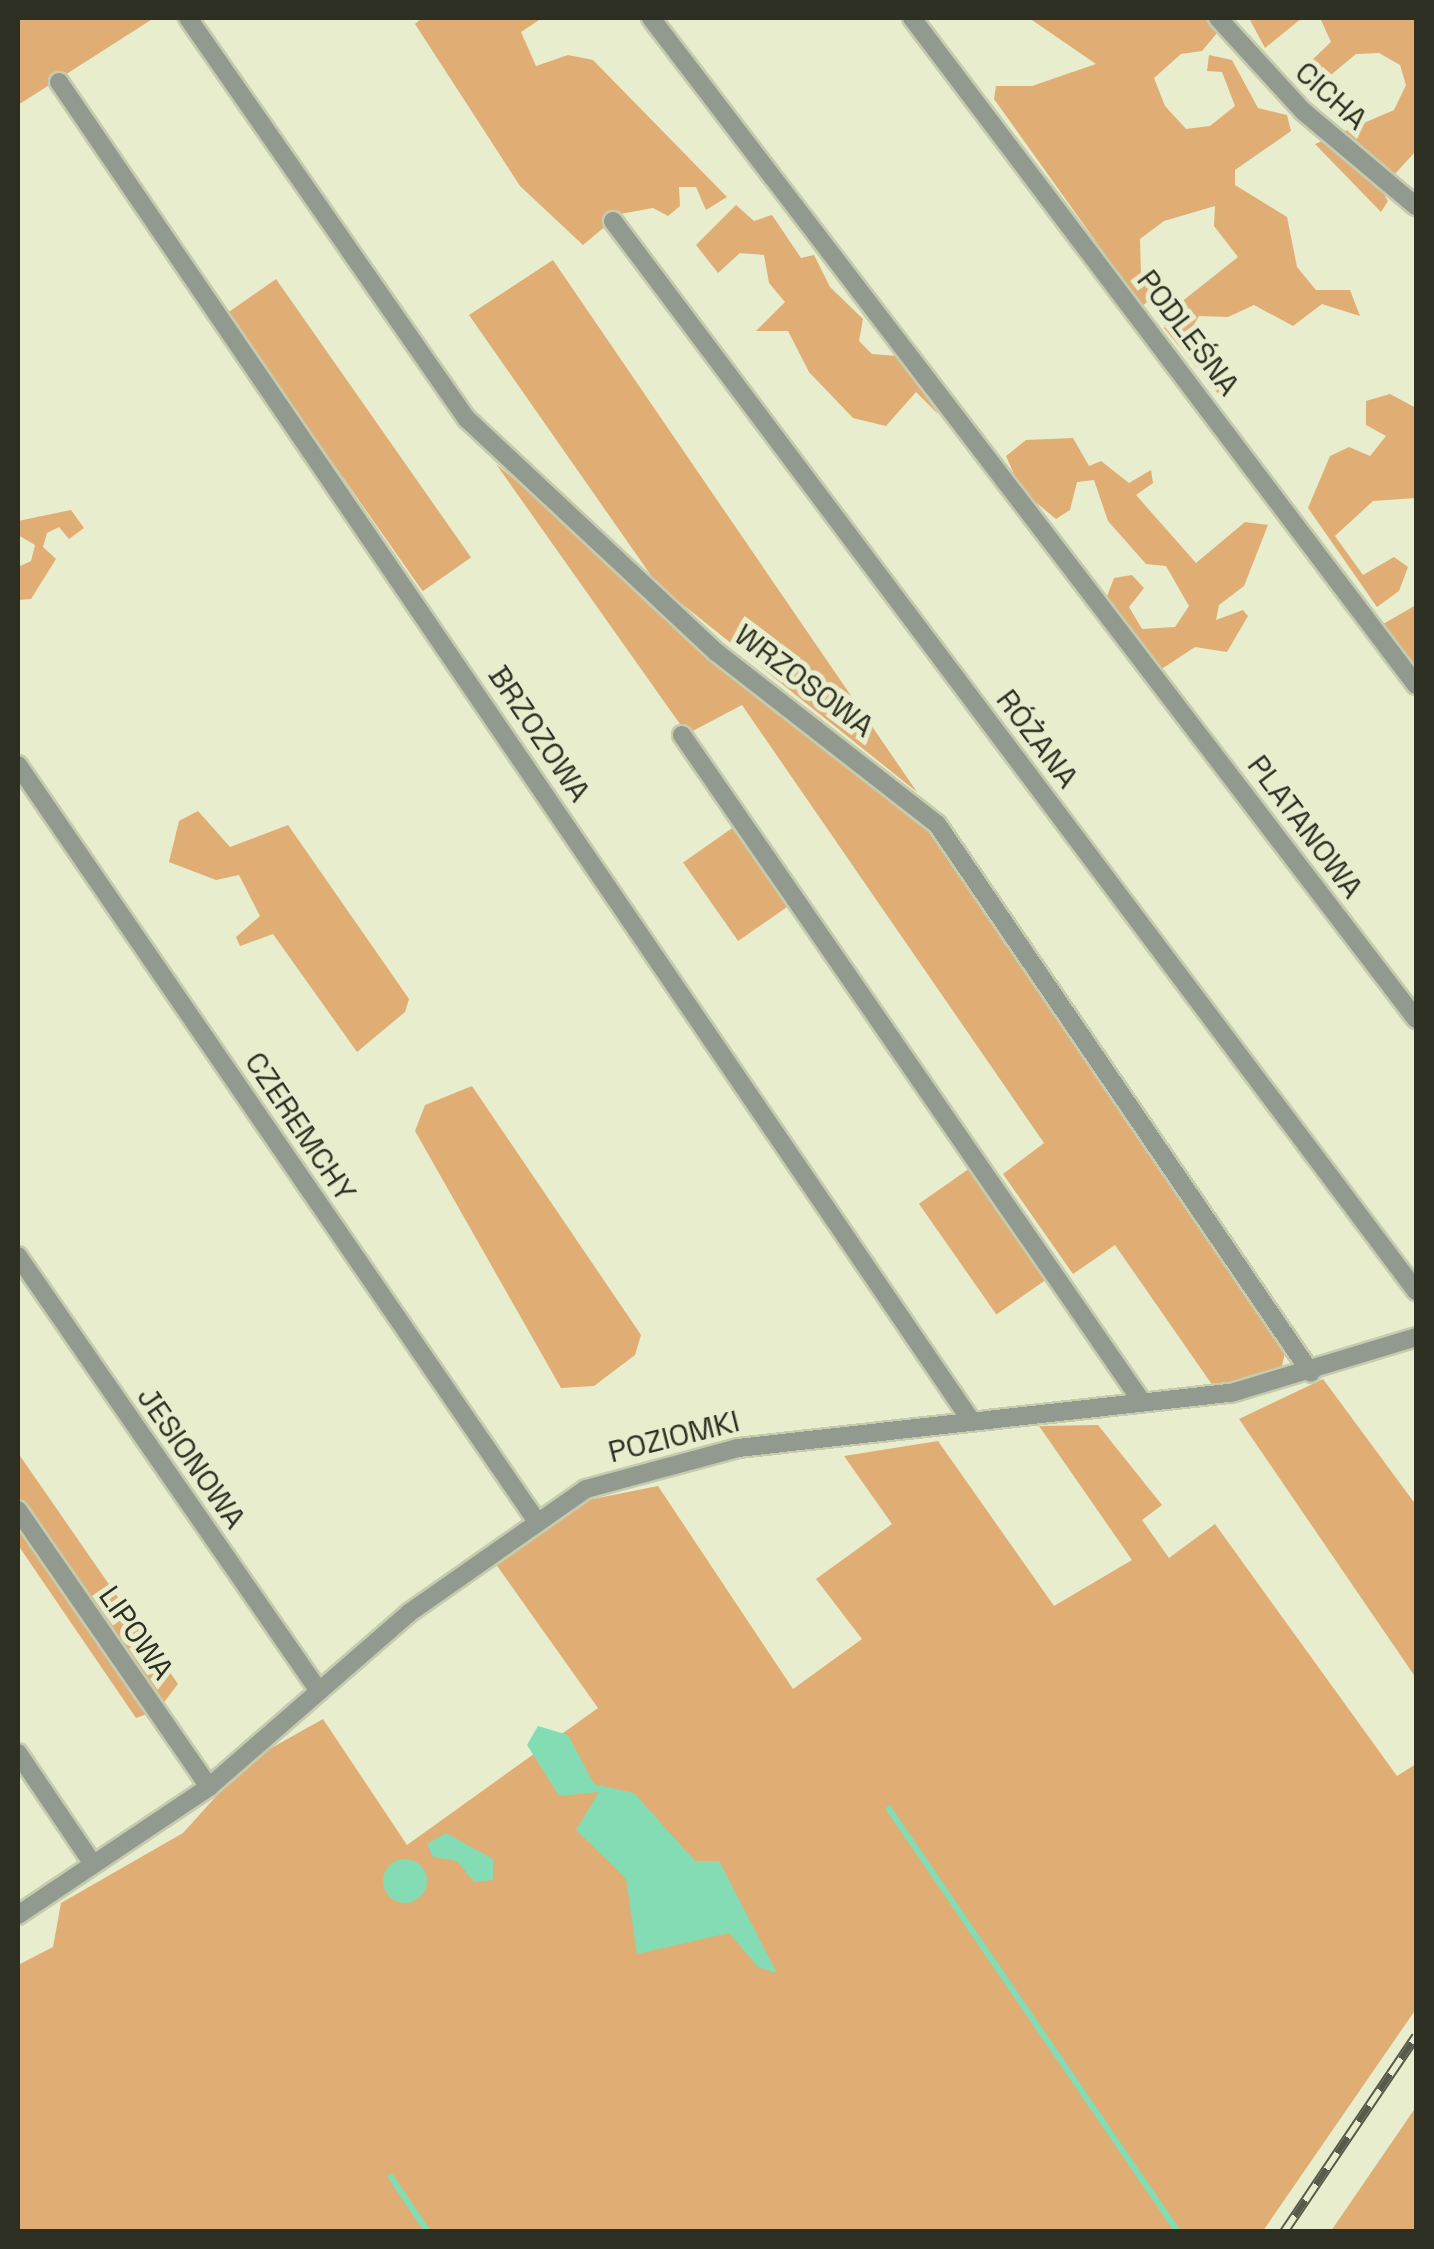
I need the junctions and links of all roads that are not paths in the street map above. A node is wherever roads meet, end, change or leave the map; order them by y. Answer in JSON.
{"nodes":[{"id":1,"x":188,"y":18,"type":"edge"},
{"id":2,"x":651,"y":18,"type":"edge"},
{"id":3,"x":912,"y":18,"type":"edge"},
{"id":4,"x":1218,"y":18,"type":"edge"},
{"id":5,"x":59,"y":82,"type":"dead end"},
{"id":6,"x":1416,"y":206,"type":"edge"},
{"id":7,"x":613,"y":221,"type":"dead end"},
{"id":8,"x":1416,"y":684,"type":"edge"},
{"id":9,"x":682,"y":735,"type":"dead end"},
{"id":10,"x":18,"y":764,"type":"edge"},
{"id":11,"x":1416,"y":1019,"type":"edge"},
{"id":12,"x":18,"y":1256,"type":"edge"},
{"id":13,"x":1416,"y":1292,"type":"edge"},
{"id":14,"x":1416,"y":1337,"type":"edge"},
{"id":15,"x":1311,"y":1373,"type":"junction"},
{"id":16,"x":1140,"y":1399,"type":"junction"},
{"id":17,"x":970,"y":1418,"type":"junction"},
{"id":18,"x":18,"y":1510,"type":"edge"},
{"id":19,"x":536,"y":1520,"type":"junction"},
{"id":20,"x":319,"y":1691,"type":"junction"},
{"id":21,"x":18,"y":1753,"type":"edge"},
{"id":22,"x":209,"y":1787,"type":"junction"},
{"id":23,"x":93,"y":1864,"type":"junction"},
{"id":24,"x":18,"y":1915,"type":"edge"}],
"edges":[{"from":1,"to":15,"type":"street","name":"WRZOSOWA"},
{"from":2,"to":11,"type":"street","name":"PLATANOWA"},
{"from":3,"to":8,"type":"street","name":"PODLEŚNA"},
{"from":4,"to":6,"type":"street","name":"CICHA"},
{"from":5,"to":17,"type":"street","name":"BRZOZOWA"},
{"from":7,"to":13,"type":"street","name":"RÓŻANA"},
{"from":9,"to":16,"type":"street"},
{"from":10,"to":19,"type":"street","name":"CZEREMCHY"},
{"from":12,"to":20,"type":"street","name":"JESIONOWA"},
{"from":14,"to":15,"type":"street","name":"POZIOMKI"},
{"from":15,"to":16,"type":"street","name":"POZIOMKI"},
{"from":16,"to":17,"type":"street","name":"POZIOMKI"},
{"from":17,"to":19,"type":"street","name":"POZIOMKI"},
{"from":18,"to":22,"type":"street","name":"LIPOWA"},
{"from":19,"to":20,"type":"street","name":"POZIOMKI"},
{"from":20,"to":22,"type":"street","name":"POZIOMKI"},
{"from":21,"to":23,"type":"street"},
{"from":22,"to":23,"type":"street","name":"POZIOMKI"},
{"from":23,"to":24,"type":"street","name":"POZIOMKI"}]}
